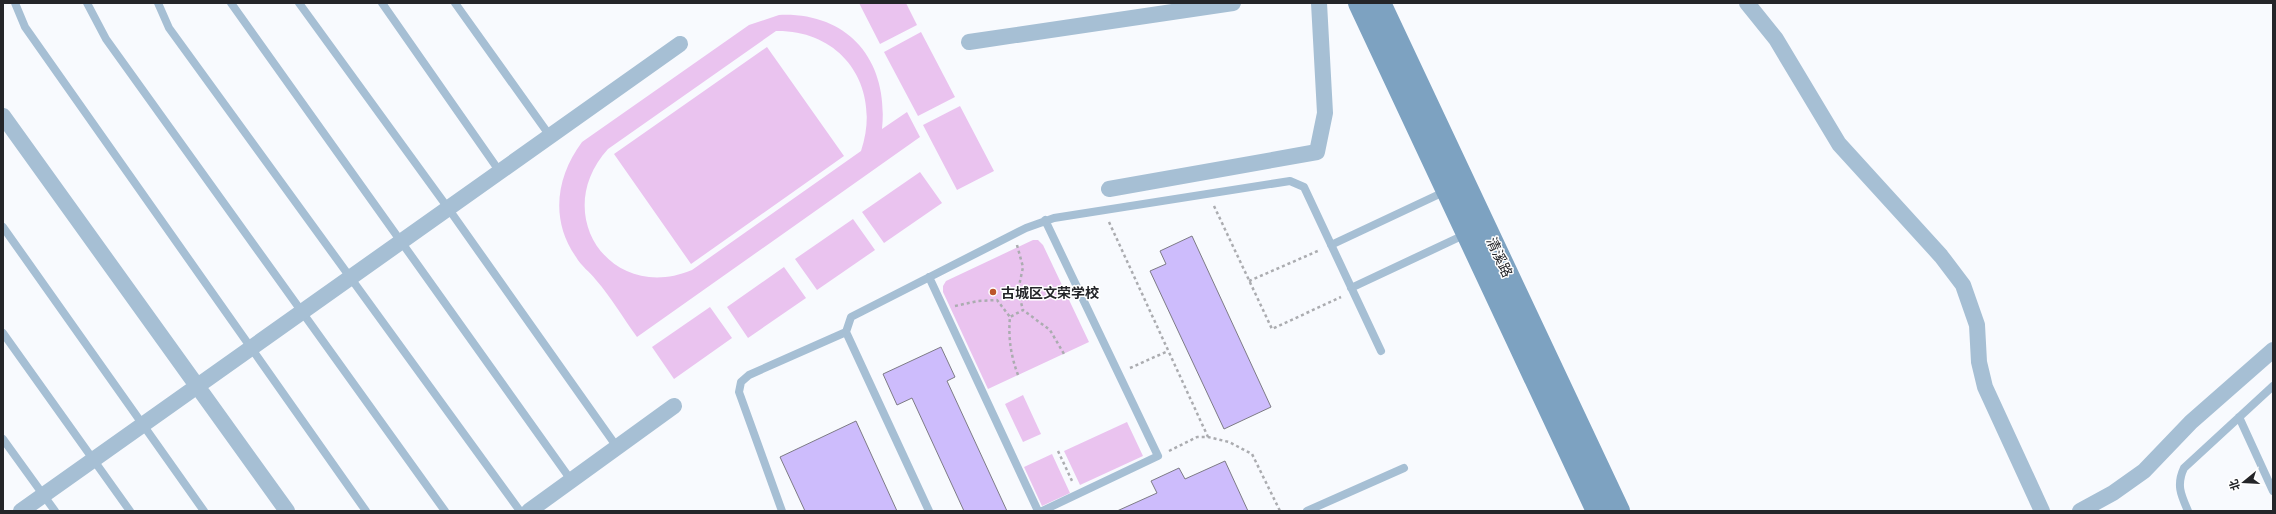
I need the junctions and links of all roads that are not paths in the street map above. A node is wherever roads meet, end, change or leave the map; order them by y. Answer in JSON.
{"nodes":[{"id":1,"x":15,"y":3,"type":"edge"},
{"id":2,"x":87,"y":3,"type":"edge"},
{"id":3,"x":158,"y":3,"type":"edge"},
{"id":4,"x":231,"y":3,"type":"edge"},
{"id":5,"x":299,"y":3,"type":"edge"},
{"id":6,"x":382,"y":3,"type":"edge"},
{"id":7,"x":455,"y":3,"type":"edge"},
{"id":8,"x":1233,"y":3,"type":"edge"},
{"id":9,"x":1319,"y":3,"type":"edge"},
{"id":10,"x":1359,"y":3,"type":"edge"},
{"id":11,"x":1380,"y":3,"type":"edge"},
{"id":12,"x":1747,"y":3,"type":"edge"},
{"id":13,"x":969,"y":42,"type":"dead end"},
{"id":14,"x":680,"y":44,"type":"dead end"},
{"id":15,"x":3,"y":116,"type":"edge"},
{"id":16,"x":550,"y":136,"type":"junction"},
{"id":17,"x":500,"y":172,"type":"junction"},
{"id":18,"x":1109,"y":189,"type":"dead end"},
{"id":19,"x":1447,"y":191,"type":"junction"},
{"id":20,"x":448,"y":208,"type":"junction"},
{"id":21,"x":1046,"y":220,"type":"junction"},
{"id":22,"x":3,"y":227,"type":"edge"},
{"id":23,"x":1467,"y":234,"type":"junction"},
{"id":24,"x":401,"y":242,"type":"junction"},
{"id":25,"x":1331,"y":246,"type":"junction"},
{"id":26,"x":929,"y":277,"type":"junction"},
{"id":27,"x":350,"y":278,"type":"junction"},
{"id":28,"x":1352,"y":290,"type":"junction"},
{"id":29,"x":302,"y":312,"type":"junction"},
{"id":30,"x":846,"y":332,"type":"junction"},
{"id":31,"x":3,"y":333,"type":"edge"},
{"id":32,"x":251,"y":348,"type":"junction"},
{"id":33,"x":2273,"y":350,"type":"edge"},
{"id":34,"x":1381,"y":351,"type":"dead end"},
{"id":35,"x":197,"y":386,"type":"junction"},
{"id":36,"x":2273,"y":386,"type":"edge"},
{"id":37,"x":674,"y":406,"type":"dead end"},
{"id":38,"x":2239,"y":417,"type":"junction"},
{"id":39,"x":143,"y":425,"type":"junction"},
{"id":40,"x":3,"y":439,"type":"edge"},
{"id":41,"x":617,"y":447,"type":"junction"},
{"id":42,"x":93,"y":460,"type":"junction"},
{"id":43,"x":1404,"y":468,"type":"dead end"},
{"id":44,"x":571,"y":480,"type":"junction"},
{"id":45,"x":2273,"y":491,"type":"edge"},
{"id":46,"x":43,"y":495,"type":"junction"},
{"id":47,"x":21,"y":511,"type":"edge"},
{"id":48,"x":55,"y":511,"type":"edge"},
{"id":49,"x":130,"y":511,"type":"edge"},
{"id":50,"x":204,"y":511,"type":"edge"},
{"id":51,"x":287,"y":511,"type":"edge"},
{"id":52,"x":366,"y":511,"type":"edge"},
{"id":53,"x":445,"y":511,"type":"edge"},
{"id":54,"x":520,"y":511,"type":"edge"},
{"id":55,"x":529,"y":511,"type":"edge"},
{"id":56,"x":782,"y":511,"type":"edge"},
{"id":57,"x":929,"y":511,"type":"edge"},
{"id":58,"x":1038,"y":511,"type":"edge"},
{"id":59,"x":1042,"y":511,"type":"edge"},
{"id":60,"x":1307,"y":511,"type":"edge"},
{"id":61,"x":1598,"y":511,"type":"edge"},
{"id":62,"x":1619,"y":511,"type":"edge"},
{"id":63,"x":2042,"y":511,"type":"edge"},
{"id":64,"x":2080,"y":511,"type":"edge"},
{"id":65,"x":2188,"y":511,"type":"edge"}],
"edges":[{"from":1,"to":32,"type":"lane"},
{"from":2,"to":29,"type":"lane"},
{"from":3,"to":27,"type":"lane"},
{"from":4,"to":24,"type":"lane"},
{"from":5,"to":20,"type":"lane"},
{"from":6,"to":17,"type":"lane"},
{"from":7,"to":16,"type":"lane"},
{"from":8,"to":13,"type":"street"},
{"from":9,"to":18,"type":"street"},
{"from":10,"to":19,"type":"street","name":"清溪路"},
{"from":11,"to":62,"type":"street","name":"清溪路"},
{"from":12,"to":63,"type":"street"},
{"from":14,"to":16,"type":"street"},
{"from":15,"to":35,"type":"street"},
{"from":16,"to":17,"type":"street"},
{"from":17,"to":20,"type":"street"},
{"from":19,"to":23,"type":"street","name":"清溪路"},
{"from":19,"to":25,"type":"lane"},
{"from":20,"to":24,"type":"street"},
{"from":20,"to":41,"type":"lane"},
{"from":21,"to":25,"type":"lane"},
{"from":21,"to":26,"type":"lane"},
{"from":21,"to":59,"type":"lane"},
{"from":22,"to":39,"type":"lane"},
{"from":23,"to":28,"type":"lane"},
{"from":23,"to":61,"type":"street","name":"清溪路"},
{"from":24,"to":27,"type":"street"},
{"from":24,"to":44,"type":"lane"},
{"from":25,"to":28,"type":"lane"},
{"from":26,"to":30,"type":"lane"},
{"from":26,"to":58,"type":"lane"},
{"from":27,"to":29,"type":"street"},
{"from":27,"to":54,"type":"lane"},
{"from":28,"to":34,"type":"lane"},
{"from":29,"to":32,"type":"street"},
{"from":29,"to":53,"type":"lane"},
{"from":30,"to":56,"type":"lane"},
{"from":30,"to":57,"type":"lane"},
{"from":31,"to":42,"type":"lane"},
{"from":32,"to":35,"type":"street"},
{"from":32,"to":52,"type":"lane"},
{"from":33,"to":64,"type":"street"},
{"from":35,"to":39,"type":"street"},
{"from":35,"to":51,"type":"street"},
{"from":36,"to":38,"type":"lane"},
{"from":37,"to":41,"type":"street"},
{"from":38,"to":45,"type":"lane"},
{"from":38,"to":65,"type":"lane"},
{"from":39,"to":42,"type":"street"},
{"from":39,"to":50,"type":"lane"},
{"from":40,"to":46,"type":"lane"},
{"from":41,"to":44,"type":"street"},
{"from":42,"to":46,"type":"street"},
{"from":42,"to":49,"type":"lane"},
{"from":43,"to":60,"type":"lane"},
{"from":44,"to":55,"type":"street"},
{"from":46,"to":47,"type":"street"},
{"from":46,"to":48,"type":"lane"}]}
